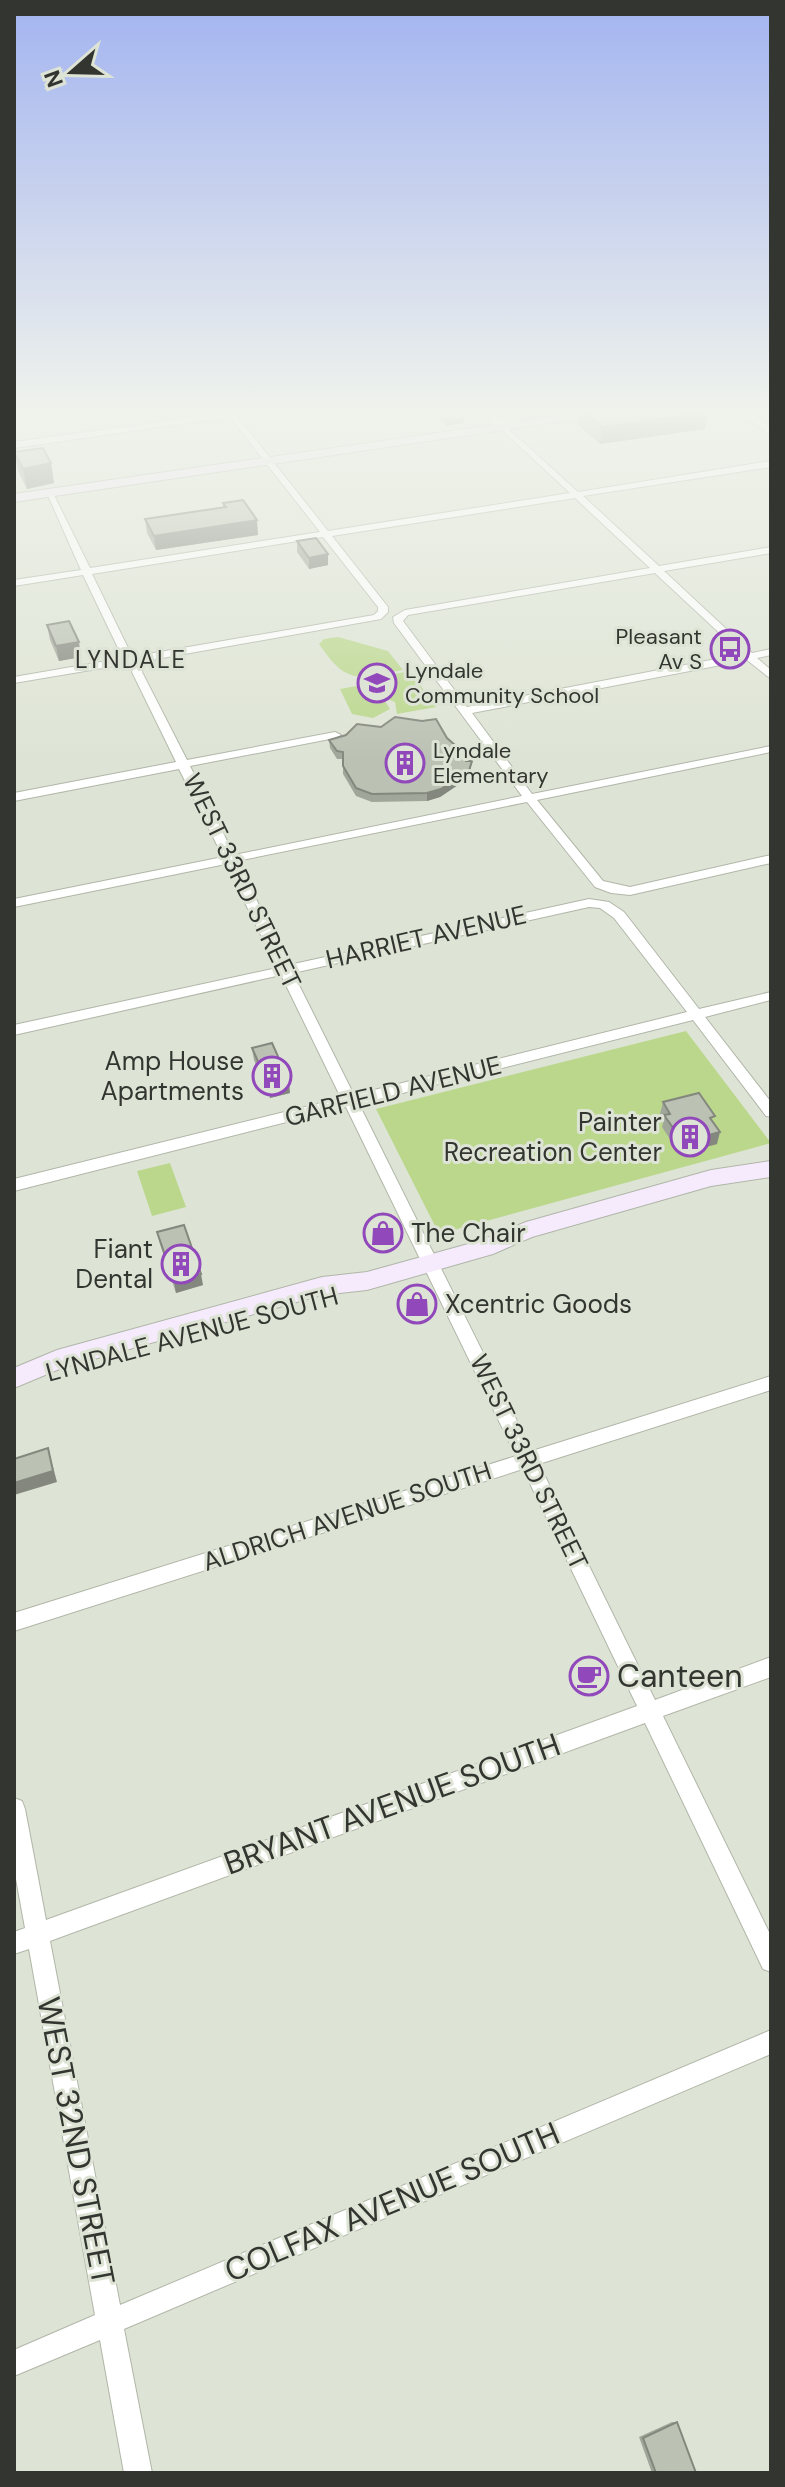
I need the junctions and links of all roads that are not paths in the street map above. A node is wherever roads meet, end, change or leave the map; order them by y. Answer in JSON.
{"nodes":[{"id":1,"x":66,"y":529,"type":"edge"},
{"id":2,"x":323,"y":529,"type":"edge"},
{"id":3,"x":359,"y":529,"type":"edge"},
{"id":4,"x":614,"y":529,"type":"edge"},
{"id":5,"x":327,"y":534,"type":"junction"},
{"id":6,"x":771,"y":550,"type":"edge"},
{"id":7,"x":657,"y":570,"type":"junction"},
{"id":8,"x":87,"y":572,"type":"junction"},
{"id":9,"x":14,"y":583,"type":"edge"},
{"id":10,"x":771,"y":652,"type":"edge"},
{"id":11,"x":750,"y":656,"type":"junction"},
{"id":12,"x":771,"y":676,"type":"edge"},
{"id":13,"x":14,"y":680,"type":"edge"},
{"id":14,"x":464,"y":711,"type":"junction"},
{"id":15,"x":335,"y":735,"type":"edge"},
{"id":16,"x":771,"y":749,"type":"edge"},
{"id":17,"x":184,"y":763,"type":"junction"},
{"id":18,"x":528,"y":796,"type":"junction"},
{"id":19,"x":14,"y":797,"type":"edge"},
{"id":20,"x":231,"y":858,"type":"junction"},
{"id":21,"x":771,"y":859,"type":"edge"},
{"id":22,"x":14,"y":903,"type":"edge"},
{"id":23,"x":286,"y":968,"type":"junction"},
{"id":24,"x":771,"y":996,"type":"edge"},
{"id":25,"x":697,"y":1015,"type":"junction"},
{"id":26,"x":14,"y":1030,"type":"edge"},
{"id":27,"x":351,"y":1101,"type":"junction"},
{"id":28,"x":771,"y":1112,"type":"edge"},
{"id":29,"x":763,"y":1171,"type":"edge"},
{"id":30,"x":14,"y":1185,"type":"edge"},
{"id":31,"x":431,"y":1263,"type":"junction"},
{"id":32,"x":14,"y":1378,"type":"edge"},
{"id":33,"x":771,"y":1383,"type":"edge"},
{"id":34,"x":527,"y":1459,"type":"junction"},
{"id":35,"x":14,"y":1622,"type":"edge"},
{"id":36,"x":771,"y":1667,"type":"edge"},
{"id":37,"x":650,"y":1709,"type":"junction"},
{"id":38,"x":14,"y":1809,"type":"edge"},
{"id":39,"x":38,"y":1934,"type":"junction"},
{"id":40,"x":14,"y":1943,"type":"edge"},
{"id":41,"x":771,"y":1961,"type":"edge"},
{"id":42,"x":771,"y":2042,"type":"edge"},
{"id":43,"x":110,"y":2322,"type":"junction"},
{"id":44,"x":14,"y":2363,"type":"edge"},
{"id":45,"x":138,"y":2473,"type":"edge"}],
"edges":[{"from":1,"to":8,"type":"street"},
{"from":2,"to":5,"type":"street"},
{"from":3,"to":5,"type":"street"},
{"from":4,"to":7,"type":"street"},
{"from":5,"to":8,"type":"street"},
{"from":5,"to":17,"type":"street","name":"WEST 33RD STREET"},
{"from":6,"to":7,"type":"street"},
{"from":7,"to":11,"type":"street"},
{"from":7,"to":14,"type":"street"},
{"from":8,"to":9,"type":"street"},
{"from":8,"to":13,"type":"street"},
{"from":10,"to":11,"type":"street"},
{"from":11,"to":12,"type":"street"},
{"from":11,"to":14,"type":"street"},
{"from":14,"to":18,"type":"street"},
{"from":15,"to":17,"type":"street"},
{"from":16,"to":18,"type":"street"},
{"from":17,"to":19,"type":"street"},
{"from":17,"to":20,"type":"street","name":"WEST 33RD STREET"},
{"from":18,"to":20,"type":"street"},
{"from":18,"to":21,"type":"street"},
{"from":20,"to":22,"type":"street"},
{"from":20,"to":23,"type":"street","name":"WEST 33RD STREET"},
{"from":23,"to":25,"type":"street","name":"HARRIET AVENUE"},
{"from":23,"to":26,"type":"street","name":"HARRIET AVENUE"},
{"from":23,"to":27,"type":"street","name":"WEST 33RD STREET"},
{"from":24,"to":25,"type":"street","name":"GARFIELD AVENUE"},
{"from":25,"to":27,"type":"street","name":"GARFIELD AVENUE"},
{"from":25,"to":28,"type":"street"},
{"from":27,"to":30,"type":"street","name":"GARFIELD AVENUE"},
{"from":27,"to":31,"type":"street","name":"WEST 33RD STREET"},
{"from":29,"to":31,"type":"main road","name":"LYNDALE AVENUE SOUTH"},
{"from":31,"to":32,"type":"main road","name":"LYNDALE AVENUE SOUTH"},
{"from":31,"to":34,"type":"street","name":"WEST 33RD STREET"},
{"from":33,"to":34,"type":"street","name":"ALDRICH AVENUE SOUTH"},
{"from":34,"to":35,"type":"street","name":"ALDRICH AVENUE SOUTH"},
{"from":34,"to":37,"type":"street","name":"WEST 33RD STREET"},
{"from":36,"to":37,"type":"street","name":"BRYANT AVENUE SOUTH"},
{"from":37,"to":39,"type":"street","name":"BRYANT AVENUE SOUTH"},
{"from":37,"to":41,"type":"street","name":"WEST 33RD STREET"},
{"from":38,"to":39,"type":"street","name":"WEST 32ND STREET"},
{"from":39,"to":40,"type":"street","name":"BRYANT AVENUE SOUTH"},
{"from":39,"to":43,"type":"street","name":"WEST 32ND STREET"},
{"from":42,"to":43,"type":"street","name":"COLFAX AVENUE SOUTH"},
{"from":43,"to":44,"type":"street","name":"COLFAX AVENUE SOUTH"},
{"from":43,"to":45,"type":"street","name":"WEST 32ND STREET"}]}
